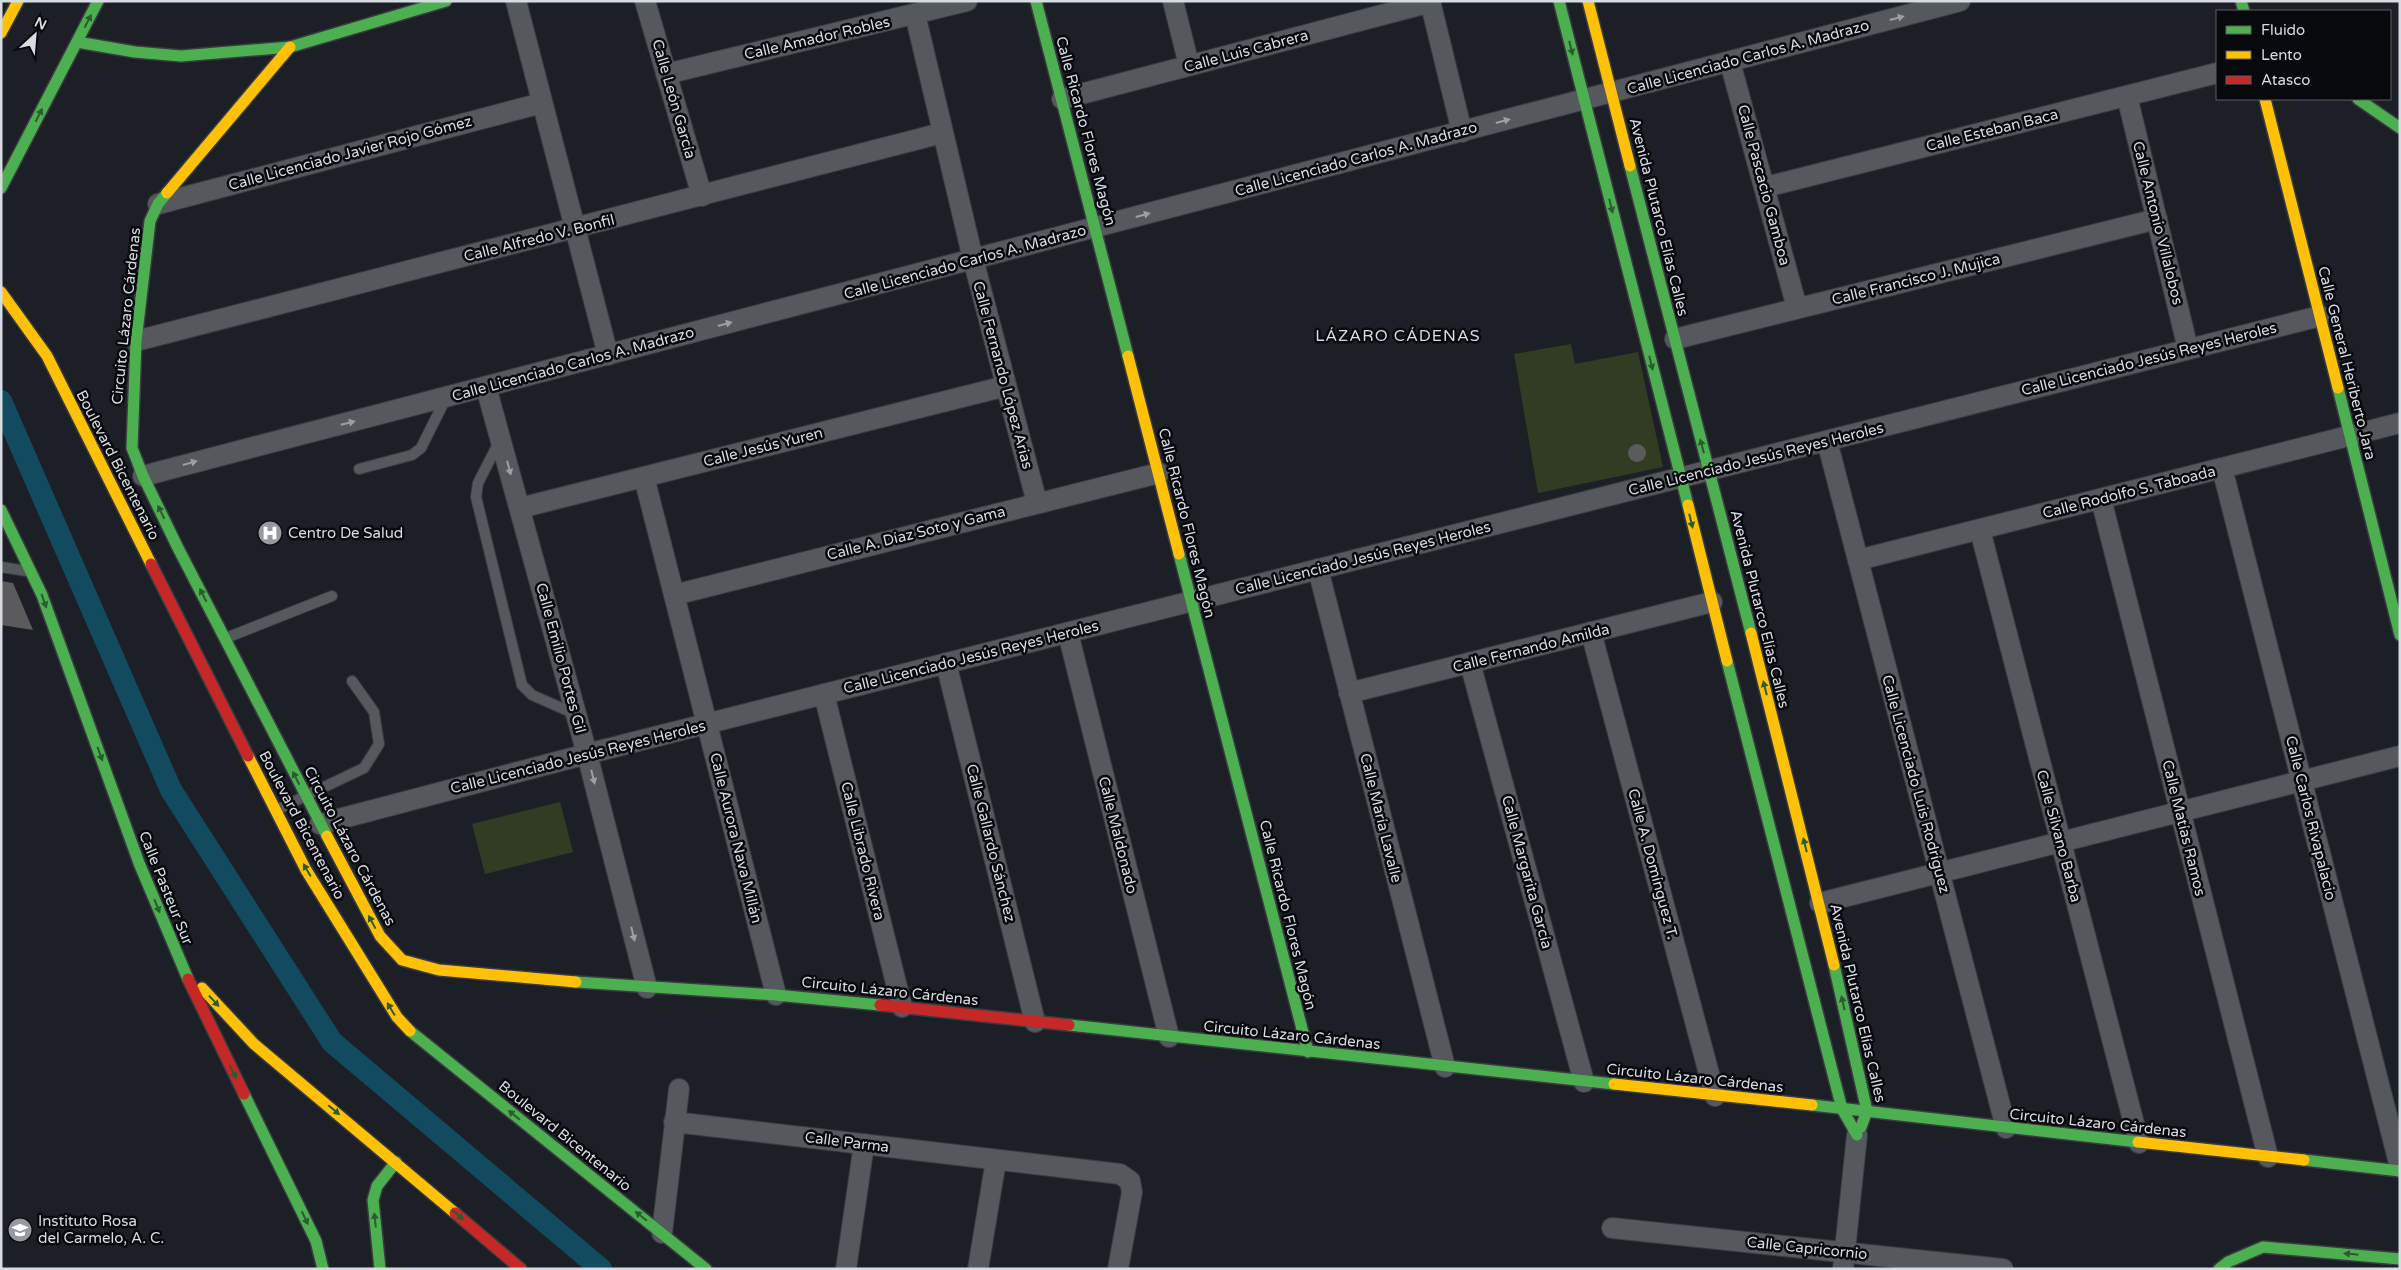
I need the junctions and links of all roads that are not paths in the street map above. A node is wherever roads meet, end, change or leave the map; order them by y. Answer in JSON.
{"nodes":[{"id":1,"x":98,"y":1,"type":"edge"},
{"id":2,"x":446,"y":1,"type":"edge"},
{"id":3,"x":516,"y":1,"type":"edge"},
{"id":4,"x":645,"y":1,"type":"edge"},
{"id":5,"x":967,"y":1,"type":"edge"},
{"id":6,"x":1036,"y":1,"type":"edge"},
{"id":7,"x":1172,"y":1,"type":"edge"},
{"id":8,"x":1559,"y":1,"type":"edge"},
{"id":9,"x":1588,"y":1,"type":"edge"},
{"id":10,"x":1960,"y":1,"type":"edge"},
{"id":11,"x":1430,"y":2,"type":"edge"},
{"id":12,"x":10,"y":7,"type":"edge"},
{"id":13,"x":915,"y":14,"type":"junction"},
{"id":14,"x":1,"y":33,"type":"edge"},
{"id":15,"x":77,"y":42,"type":"junction"},
{"id":16,"x":290,"y":47,"type":"junction"},
{"id":17,"x":1730,"y":62,"type":"junction"},
{"id":18,"x":1189,"y":66,"type":"junction"},
{"id":19,"x":666,"y":74,"type":"junction"},
{"id":20,"x":2216,"y":74,"type":"edge"},
{"id":21,"x":1612,"y":93,"type":"junction"},
{"id":22,"x":2127,"y":96,"type":"junction"},
{"id":23,"x":1062,"y":99,"type":"junction"},
{"id":24,"x":1584,"y":100,"type":"junction"},
{"id":25,"x":2265,"y":100,"type":"edge"},
{"id":26,"x":2359,"y":100,"type":"edge"},
{"id":27,"x":542,"y":103,"type":"junction"},
{"id":28,"x":2397,"y":126,"type":"edge"},
{"id":29,"x":1462,"y":132,"type":"junction"},
{"id":30,"x":942,"y":133,"type":"junction"},
{"id":31,"x":2400,"y":144,"type":"edge"},
{"id":32,"x":1,"y":158,"type":"edge"},
{"id":33,"x":17,"y":158,"type":"junction"},
{"id":34,"x":1766,"y":187,"type":"junction"},
{"id":35,"x":1,"y":188,"type":"edge"},
{"id":36,"x":702,"y":196,"type":"junction"},
{"id":37,"x":158,"y":204,"type":"junction"},
{"id":38,"x":2157,"y":219,"type":"junction"},
{"id":39,"x":575,"y":228,"type":"junction"},
{"id":40,"x":1096,"y":228,"type":"junction"},
{"id":41,"x":973,"y":259,"type":"junction"},
{"id":42,"x":1,"y":292,"type":"edge"},
{"id":43,"x":1797,"y":308,"type":"junction"},
{"id":44,"x":2320,"y":316,"type":"junction"},
{"id":45,"x":1675,"y":339,"type":"junction"},
{"id":46,"x":136,"y":341,"type":"junction"},
{"id":47,"x":2188,"y":349,"type":"junction"},
{"id":48,"x":608,"y":355,"type":"junction"},
{"id":49,"x":1006,"y":386,"type":"junction"},
{"id":50,"x":486,"y":387,"type":"junction"},
{"id":51,"x":446,"y":398,"type":"junction"},
{"id":52,"x":2400,"y":423,"type":"edge"},
{"id":53,"x":132,"y":435,"type":"junction"},
{"id":54,"x":2350,"y":436,"type":"junction"},
{"id":55,"x":501,"y":439,"type":"junction"},
{"id":56,"x":1827,"y":440,"type":"junction"},
{"id":57,"x":119,"y":443,"type":"dead end"},
{"id":58,"x":2222,"y":468,"type":"junction"},
{"id":59,"x":359,"y":469,"type":"dead end"},
{"id":60,"x":1709,"y":470,"type":"junction"},
{"id":61,"x":1159,"y":472,"type":"junction"},
{"id":62,"x":143,"y":476,"type":"junction"},
{"id":63,"x":644,"y":477,"type":"junction"},
{"id":64,"x":1680,"y":478,"type":"junction"},
{"id":65,"x":110,"y":482,"type":"junction"},
{"id":66,"x":2101,"y":499,"type":"junction"},
{"id":67,"x":1037,"y":503,"type":"junction"},
{"id":68,"x":520,"y":508,"type":"junction"},
{"id":69,"x":1,"y":510,"type":"edge"},
{"id":70,"x":141,"y":516,"type":"dead end"},
{"id":71,"x":1980,"y":530,"type":"junction"},
{"id":72,"x":157,"y":533,"type":"dead end"},
{"id":73,"x":178,"y":548,"type":"junction"},
{"id":74,"x":1858,"y":560,"type":"junction"},
{"id":75,"x":1,"y":566,"type":"edge"},
{"id":76,"x":1318,"y":569,"type":"junction"},
{"id":77,"x":31,"y":572,"type":"junction"},
{"id":78,"x":674,"y":595,"type":"junction"},
{"id":79,"x":332,"y":596,"type":"dead end"},
{"id":80,"x":1192,"y":601,"type":"junction"},
{"id":81,"x":1712,"y":602,"type":"junction"},
{"id":82,"x":1591,"y":632,"type":"junction"},
{"id":83,"x":1068,"y":633,"type":"junction"},
{"id":84,"x":2400,"y":635,"type":"edge"},
{"id":85,"x":225,"y":638,"type":"junction"},
{"id":86,"x":946,"y":663,"type":"junction"},
{"id":87,"x":1470,"y":663,"type":"junction"},
{"id":88,"x":352,"y":681,"type":"dead end"},
{"id":89,"x":1349,"y":693,"type":"junction"},
{"id":90,"x":824,"y":694,"type":"junction"},
{"id":91,"x":576,"y":714,"type":"junction"},
{"id":92,"x":707,"y":724,"type":"junction"},
{"id":93,"x":587,"y":754,"type":"junction"},
{"id":94,"x":2400,"y":756,"type":"edge"},
{"id":95,"x":2302,"y":780,"type":"junction"},
{"id":96,"x":306,"y":797,"type":"junction"},
{"id":97,"x":275,"y":810,"type":"junction"},
{"id":98,"x":2180,"y":811,"type":"junction"},
{"id":99,"x":320,"y":824,"type":"junction"},
{"id":100,"x":2061,"y":842,"type":"junction"},
{"id":101,"x":1940,"y":872,"type":"junction"},
{"id":102,"x":1820,"y":903,"type":"junction"},
{"id":103,"x":181,"y":965,"type":"junction"},
{"id":104,"x":647,"y":988,"type":"junction"},
{"id":105,"x":776,"y":995,"type":"junction"},
{"id":106,"x":902,"y":1007,"type":"junction"},
{"id":107,"x":1035,"y":1022,"type":"junction"},
{"id":108,"x":1168,"y":1037,"type":"junction"},
{"id":109,"x":1308,"y":1052,"type":"junction"},
{"id":110,"x":1445,"y":1067,"type":"junction"},
{"id":111,"x":1584,"y":1082,"type":"junction"},
{"id":112,"x":679,"y":1089,"type":"dead end"},
{"id":113,"x":1715,"y":1096,"type":"junction"},
{"id":114,"x":1842,"y":1108,"type":"junction"},
{"id":115,"x":1867,"y":1111,"type":"junction"},
{"id":116,"x":674,"y":1122,"type":"junction"},
{"id":117,"x":2006,"y":1128,"type":"junction"},
{"id":118,"x":1857,"y":1135,"type":"junction"},
{"id":119,"x":2139,"y":1143,"type":"junction"},
{"id":120,"x":864,"y":1144,"type":"junction"},
{"id":121,"x":2268,"y":1157,"type":"junction"},
{"id":122,"x":996,"y":1160,"type":"junction"},
{"id":123,"x":396,"y":1162,"type":"junction"},
{"id":124,"x":2400,"y":1167,"type":"edge"},
{"id":125,"x":2400,"y":1171,"type":"edge"},
{"id":126,"x":1612,"y":1228,"type":"dead end"},
{"id":127,"x":662,"y":1233,"type":"junction"},
{"id":128,"x":2400,"y":1259,"type":"edge"},
{"id":129,"x":1844,"y":1260,"type":"edge"},
{"id":130,"x":323,"y":1269,"type":"edge"},
{"id":131,"x":380,"y":1269,"type":"edge"},
{"id":132,"x":521,"y":1269,"type":"edge"},
{"id":133,"x":706,"y":1269,"type":"edge"},
{"id":134,"x":846,"y":1269,"type":"edge"},
{"id":135,"x":978,"y":1269,"type":"edge"},
{"id":136,"x":1118,"y":1269,"type":"edge"},
{"id":137,"x":2002,"y":1269,"type":"edge"},
{"id":138,"x":2219,"y":1269,"type":"edge"}],
"edges":[{"from":15,"to":1,"type":"street","one_way":true},
{"from":2,"to":16,"type":"street"},
{"from":3,"to":27,"type":"street"},
{"from":4,"to":19,"type":"street","name":"Calle León García"},
{"from":5,"to":13,"type":"street","name":"Calle Amador Robles"},
{"from":6,"to":23,"type":"street","name":"Calle Ricardo Flores Magón"},
{"from":7,"to":18,"type":"street"},
{"from":8,"to":24,"type":"street","one_way":true},
{"from":9,"to":21,"type":"street","name":"Avenida Plutarco Elías Calles"},
{"from":17,"to":10,"type":"street","name":"Calle Licenciado Carlos A. Madrazo","one_way":true},
{"from":11,"to":18,"type":"street","name":"Calle Luis Cabrera"},
{"from":11,"to":29,"type":"street"},
{"from":12,"to":14,"type":"street"},
{"from":13,"to":19,"type":"street","name":"Calle Amador Robles"},
{"from":13,"to":30,"type":"street","name":"Calle Fernando López Arias"},
{"from":15,"to":16,"type":"street"},
{"from":33,"to":15,"type":"street","one_way":true},
{"from":16,"to":37,"type":"street","name":"Circuito Lázaro Cárdenas"},
{"from":17,"to":21,"type":"street","name":"Calle Licenciado Carlos A. Madrazo"},
{"from":17,"to":34,"type":"street","name":"Calle Pascacio Gamboa"},
{"from":18,"to":23,"type":"street","name":"Calle Luis Cabrera"},
{"from":19,"to":36,"type":"street","name":"Calle León García"},
{"from":20,"to":22,"type":"street","name":"Calle Esteban Baca"},
{"from":21,"to":24,"type":"street","name":"Calle Licenciado Carlos A. Madrazo"},
{"from":21,"to":45,"type":"street","name":"Avenida Plutarco Elías Calles"},
{"from":22,"to":34,"type":"street","name":"Calle Esteban Baca"},
{"from":22,"to":38,"type":"street","name":"Calle Antonio Villalobos"},
{"from":23,"to":40,"type":"street","name":"Calle Ricardo Flores Magón"},
{"from":29,"to":24,"type":"street","name":"Calle Licenciado Carlos A. Madrazo","one_way":true},
{"from":24,"to":64,"type":"street","one_way":true},
{"from":25,"to":44,"type":"street","name":"Calle General Heriberto Jara"},
{"from":26,"to":28,"type":"street"},
{"from":27,"to":37,"type":"street","name":"Calle Licenciado Javier Rojo Gómez"},
{"from":27,"to":39,"type":"street"},
{"from":28,"to":31,"type":"street"},
{"from":40,"to":29,"type":"street","name":"Calle Licenciado Carlos A. Madrazo","one_way":true},
{"from":30,"to":36,"type":"street","name":"Calle Alfredo V. Bonfil"},
{"from":30,"to":41,"type":"street","name":"Calle Fernando López Arias"},
{"from":32,"to":33,"type":"street"},
{"from":33,"to":35,"type":"street"},
{"from":34,"to":43,"type":"street","name":"Calle Pascacio Gamboa"},
{"from":36,"to":39,"type":"street","name":"Calle Alfredo V. Bonfil"},
{"from":37,"to":46,"type":"street","name":"Circuito Lázaro Cárdenas"},
{"from":38,"to":43,"type":"street","name":"Calle Francisco J. Mujica"},
{"from":38,"to":47,"type":"street","name":"Calle Antonio Villalobos"},
{"from":39,"to":46,"type":"street","name":"Calle Alfredo V. Bonfil"},
{"from":39,"to":48,"type":"street"},
{"from":40,"to":41,"type":"street","name":"Calle Licenciado Carlos A. Madrazo"},
{"from":40,"to":61,"type":"street","name":"Calle Ricardo Flores Magón"},
{"from":48,"to":41,"type":"street","name":"Calle Licenciado Carlos A. Madrazo","one_way":true},
{"from":41,"to":49,"type":"street","name":"Calle Fernando López Arias"},
{"from":42,"to":65,"type":"street","name":"Boulevard Bicentenario"},
{"from":43,"to":45,"type":"street","name":"Calle Francisco J. Mujica"},
{"from":44,"to":47,"type":"street","name":"Calle Licenciado Jesús Reyes Heroles"},
{"from":44,"to":54,"type":"street","name":"Calle General Heriberto Jara"},
{"from":60,"to":45,"type":"street","name":"Avenida Plutarco Elías Calles","one_way":true},
{"from":46,"to":53,"type":"street","name":"Circuito Lázaro Cárdenas"},
{"from":47,"to":56,"type":"street","name":"Calle Licenciado Jesús Reyes Heroles"},
{"from":48,"to":50,"type":"street","name":"Calle Licenciado Carlos A. Madrazo"},
{"from":49,"to":63,"type":"street","name":"Calle Jesús Yuren"},
{"from":49,"to":67,"type":"street","name":"Calle Fernando López Arias"},
{"from":50,"to":51,"type":"street","name":"Calle Licenciado Carlos A. Madrazo"},
{"from":50,"to":55,"type":"street","name":"Calle Emilio Portes Gil"},
{"from":51,"to":59,"type":"lane"},
{"from":62,"to":51,"type":"street","name":"Calle Licenciado Carlos A. Madrazo","one_way":true},
{"from":52,"to":54,"type":"street","name":"Calle Rodolfo S. Taboada"},
{"from":53,"to":57,"type":"street"},
{"from":53,"to":62,"type":"street","name":"Circuito Lázaro Cárdenas"},
{"from":54,"to":58,"type":"street","name":"Calle Rodolfo S. Taboada"},
{"from":54,"to":84,"type":"street","name":"Calle General Heriberto Jara"},
{"from":55,"to":68,"type":"street","name":"Calle Emilio Portes Gil","one_way":true},
{"from":55,"to":91,"type":"lane"},
{"from":56,"to":60,"type":"street","name":"Calle Licenciado Jesús Reyes Heroles"},
{"from":56,"to":74,"type":"street","name":"Calle Licenciado Luis Rodríguez"},
{"from":58,"to":66,"type":"street","name":"Calle Rodolfo S. Taboada"},
{"from":58,"to":95,"type":"street","name":"Calle Carlos Rivapalacio"},
{"from":60,"to":64,"type":"street","name":"Calle Licenciado Jesús Reyes Heroles"},
{"from":102,"to":60,"type":"street","name":"Avenida Plutarco Elías Calles","one_way":true},
{"from":61,"to":67,"type":"street","name":"Calle A. Díaz Soto y Gama"},
{"from":61,"to":80,"type":"street","name":"Calle Ricardo Flores Magón"},
{"from":73,"to":62,"type":"street","name":"Circuito Lázaro Cárdenas","one_way":true},
{"from":63,"to":68,"type":"street","name":"Calle Jesús Yuren"},
{"from":63,"to":78,"type":"street","name":"Calle Aurora Nava Millán"},
{"from":64,"to":76,"type":"street","name":"Calle Licenciado Jesús Reyes Heroles"},
{"from":64,"to":81,"type":"street","one_way":true},
{"from":65,"to":70,"type":"street"},
{"from":65,"to":97,"type":"street","name":"Boulevard Bicentenario"},
{"from":66,"to":71,"type":"street","name":"Calle Rodolfo S. Taboada"},
{"from":66,"to":98,"type":"street","name":"Calle Matías Ramos"},
{"from":67,"to":78,"type":"street","name":"Calle A. Díaz Soto y Gama"},
{"from":68,"to":91,"type":"street","name":"Calle Emilio Portes Gil"},
{"from":69,"to":77,"type":"street","name":"Calle Pasteur Sur"},
{"from":71,"to":74,"type":"street","name":"Calle Rodolfo S. Taboada"},
{"from":71,"to":100,"type":"street","name":"Calle Silvano Barba"},
{"from":72,"to":73,"type":"street"},
{"from":85,"to":73,"type":"street","name":"Circuito Lázaro Cárdenas","one_way":true},
{"from":74,"to":101,"type":"street","name":"Calle Licenciado Luis Rodríguez"},
{"from":75,"to":77,"type":"lane"},
{"from":76,"to":80,"type":"street","name":"Calle Licenciado Jesús Reyes Heroles"},
{"from":76,"to":89,"type":"street","name":"Calle María Lavalle"},
{"from":77,"to":103,"type":"street","name":"Calle Pasteur Sur","one_way":true},
{"from":78,"to":92,"type":"street","name":"Calle Aurora Nava Millán"},
{"from":79,"to":85,"type":"lane"},
{"from":80,"to":83,"type":"street","name":"Calle Licenciado Jesús Reyes Heroles"},
{"from":80,"to":109,"type":"street","name":"Calle Ricardo Flores Magón"},
{"from":81,"to":82,"type":"street","name":"Calle Fernando Amilda"},
{"from":81,"to":114,"type":"street"},
{"from":82,"to":87,"type":"street","name":"Calle Fernando Amilda"},
{"from":82,"to":113,"type":"street","name":"Calle A. Domínguez T."},
{"from":83,"to":86,"type":"street","name":"Calle Licenciado Jesús Reyes Heroles"},
{"from":83,"to":108,"type":"street","name":"Calle Maldonado"},
{"from":96,"to":85,"type":"street","name":"Circuito Lázaro Cárdenas","one_way":true},
{"from":86,"to":90,"type":"street","name":"Calle Licenciado Jesús Reyes Heroles"},
{"from":86,"to":107,"type":"street","name":"Calle Gallardo Sánchez"},
{"from":87,"to":89,"type":"street","name":"Calle Fernando Amilda"},
{"from":87,"to":111,"type":"street","name":"Calle Margarita García"},
{"from":88,"to":96,"type":"lane"},
{"from":89,"to":110,"type":"street","name":"Calle María Lavalle"},
{"from":90,"to":92,"type":"street","name":"Calle Licenciado Jesús Reyes Heroles"},
{"from":90,"to":106,"type":"street","name":"Calle Librado Rivera"},
{"from":91,"to":93,"type":"street","name":"Calle Emilio Portes Gil"},
{"from":92,"to":93,"type":"street","name":"Calle Licenciado Jesús Reyes Heroles"},
{"from":92,"to":105,"type":"street","name":"Calle Aurora Nava Millán"},
{"from":93,"to":99,"type":"street","name":"Calle Licenciado Jesús Reyes Heroles"},
{"from":93,"to":104,"type":"street","name":"Calle Emilio Portes Gil","one_way":true},
{"from":94,"to":95,"type":"street"},
{"from":95,"to":98,"type":"street"},
{"from":95,"to":124,"type":"street","name":"Calle Carlos Rivapalacio"},
{"from":96,"to":97,"type":"lane"},
{"from":96,"to":99,"type":"street","name":"Circuito Lázaro Cárdenas"},
{"from":127,"to":97,"type":"street","name":"Boulevard Bicentenario","one_way":true},
{"from":98,"to":100,"type":"street"},
{"from":98,"to":121,"type":"street","name":"Calle Matías Ramos"},
{"from":104,"to":99,"type":"street","name":"Circuito Lázaro Cárdenas","one_way":true},
{"from":100,"to":101,"type":"street"},
{"from":100,"to":119,"type":"street","name":"Calle Silvano Barba"},
{"from":101,"to":102,"type":"street"},
{"from":101,"to":117,"type":"street","name":"Calle Licenciado Luis Rodríguez"},
{"from":115,"to":102,"type":"street","name":"Avenida Plutarco Elías Calles","one_way":true},
{"from":103,"to":123,"type":"street","one_way":true},
{"from":103,"to":130,"type":"street","name":"Calle Pasteur Sur","one_way":true},
{"from":104,"to":105,"type":"street","name":"Circuito Lázaro Cárdenas"},
{"from":105,"to":106,"type":"street","name":"Circuito Lázaro Cárdenas"},
{"from":106,"to":107,"type":"street","name":"Circuito Lázaro Cárdenas"},
{"from":107,"to":108,"type":"street","name":"Circuito Lázaro Cárdenas"},
{"from":108,"to":109,"type":"street","name":"Circuito Lázaro Cárdenas"},
{"from":109,"to":110,"type":"street","name":"Circuito Lázaro Cárdenas"},
{"from":110,"to":111,"type":"street","name":"Circuito Lázaro Cárdenas"},
{"from":111,"to":113,"type":"street","name":"Circuito Lázaro Cárdenas"},
{"from":112,"to":116,"type":"street"},
{"from":113,"to":114,"type":"street","name":"Circuito Lázaro Cárdenas"},
{"from":114,"to":115,"type":"street","name":"Circuito Lázaro Cárdenas"},
{"from":114,"to":118,"type":"street"},
{"from":115,"to":117,"type":"street","name":"Circuito Lázaro Cárdenas"},
{"from":115,"to":118,"type":"street","name":"Avenida Plutarco Elías Calles"},
{"from":116,"to":120,"type":"street","name":"Calle Parma"},
{"from":116,"to":127,"type":"street"},
{"from":117,"to":119,"type":"street","name":"Circuito Lázaro Cárdenas"},
{"from":118,"to":129,"type":"street"},
{"from":119,"to":121,"type":"street","name":"Circuito Lázaro Cárdenas"},
{"from":120,"to":122,"type":"street","name":"Calle Parma"},
{"from":120,"to":134,"type":"street"},
{"from":121,"to":125,"type":"street","name":"Circuito Lázaro Cárdenas"},
{"from":122,"to":135,"type":"street"},
{"from":122,"to":136,"type":"street","name":"Calle Parma"},
{"from":131,"to":123,"type":"street","one_way":true},
{"from":123,"to":132,"type":"street","one_way":true},
{"from":126,"to":129,"type":"street","name":"Calle Capricornio"},
{"from":127,"to":133,"type":"street","name":"Boulevard Bicentenario"},
{"from":128,"to":138,"type":"street","one_way":true},
{"from":129,"to":137,"type":"street","name":"Calle Capricornio"}]}
